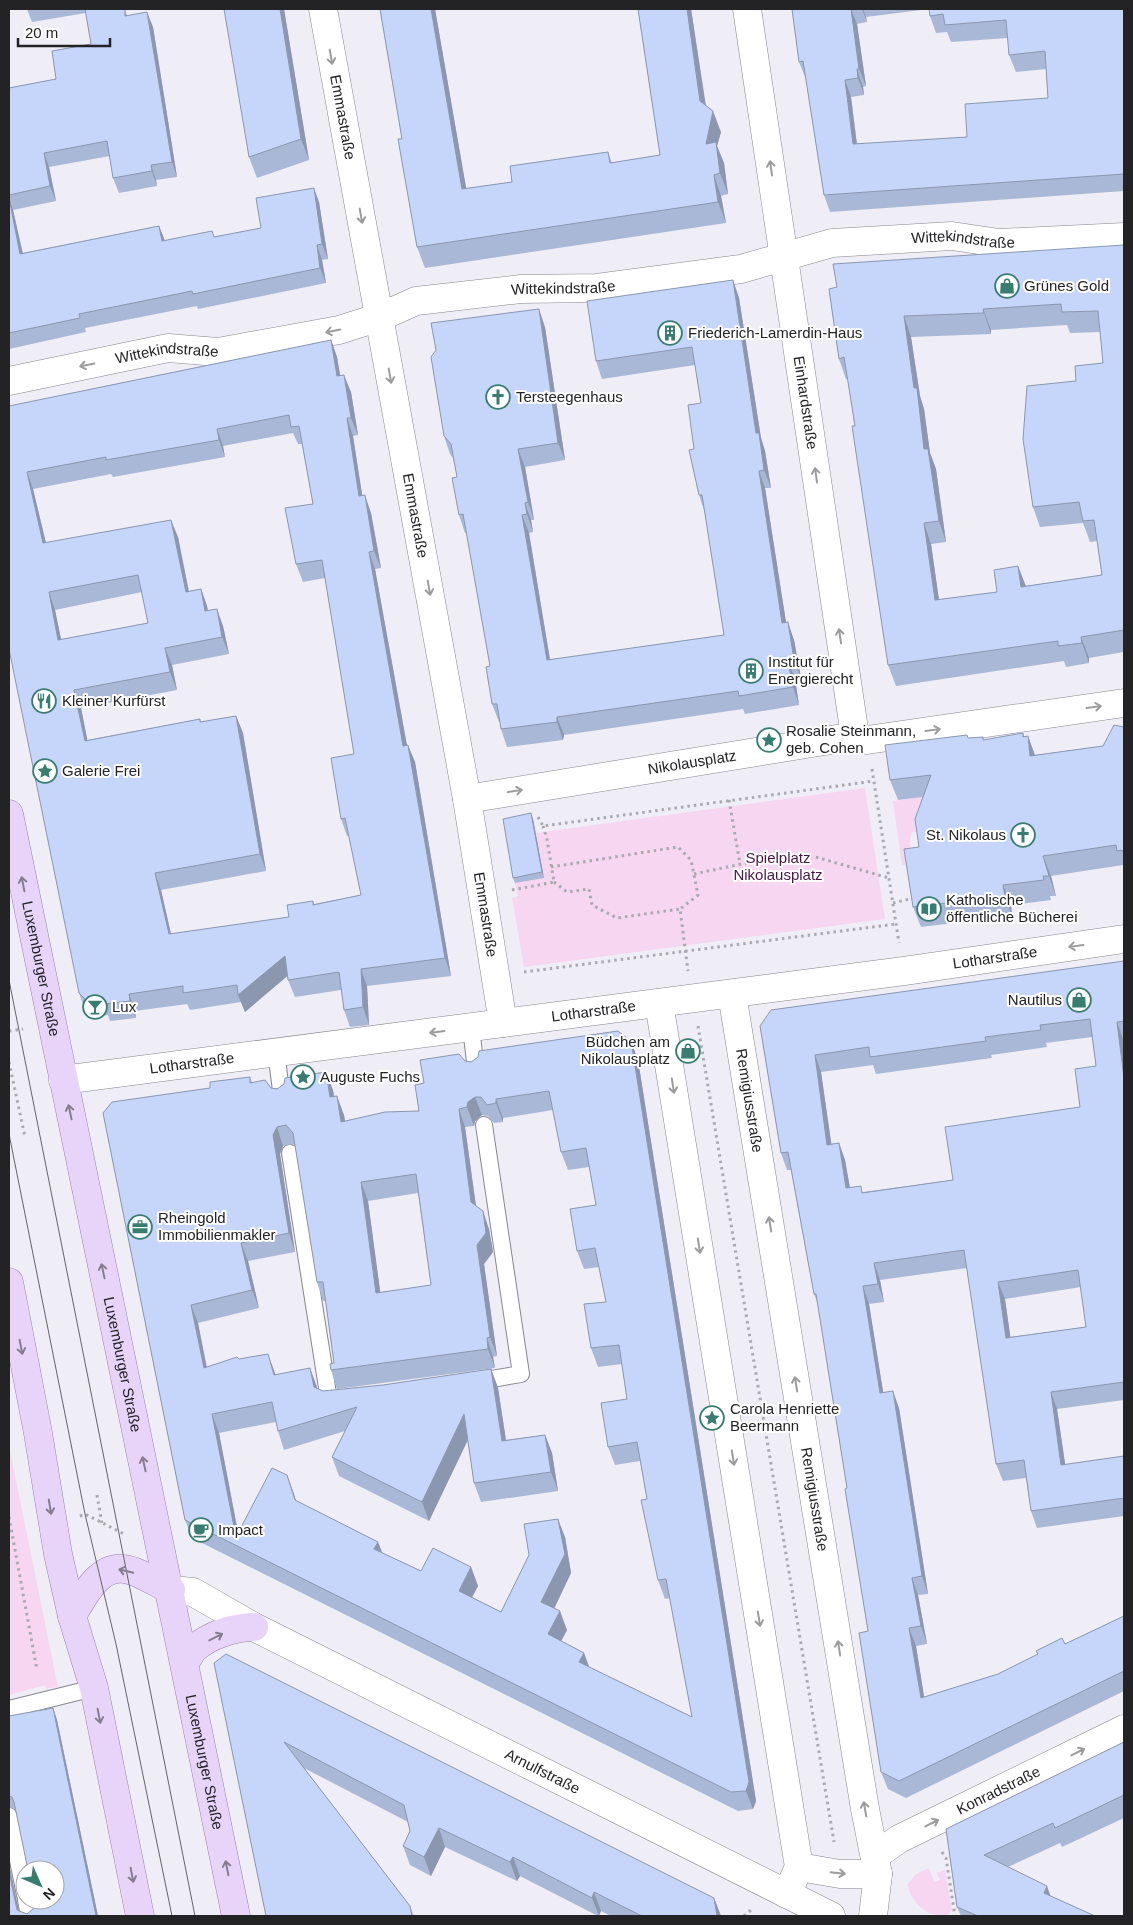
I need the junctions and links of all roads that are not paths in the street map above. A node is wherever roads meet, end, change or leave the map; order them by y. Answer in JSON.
{"nodes":[{"id":1,"x":322,"y":9,"type":"edge"},
{"id":2,"x":748,"y":9,"type":"edge"},
{"id":3,"x":1124,"y":237,"type":"edge"},
{"id":4,"x":784,"y":256,"type":"junction"},
{"id":5,"x":380,"y":317,"type":"junction"},
{"id":6,"x":9,"y":381,"type":"edge"},
{"id":7,"x":1124,"y":703,"type":"edge"},
{"id":8,"x":861,"y":738,"type":"junction"},
{"id":9,"x":467,"y":799,"type":"junction"},
{"id":10,"x":9,"y":814,"type":"edge"},
{"id":11,"x":1124,"y":939,"type":"edge"},
{"id":12,"x":732,"y":994,"type":"junction"},
{"id":13,"x":659,"y":1003,"type":"junction"},
{"id":14,"x":513,"y":1021,"type":"junction"},
{"id":15,"x":471,"y":1027,"type":"junction"},
{"id":16,"x":276,"y":1052,"type":"junction"},
{"id":17,"x":476,"y":1071,"type":"edge"},
{"id":18,"x":63,"y":1080,"type":"junction"},
{"id":19,"x":282,"y":1098,"type":"edge"},
{"id":20,"x":484,"y":1125,"type":"edge"},
{"id":21,"x":290,"y":1152,"type":"edge"},
{"id":22,"x":9,"y":1282,"type":"edge"},
{"id":23,"x":455,"y":1384,"type":"edge"},
{"id":24,"x":355,"y":1398,"type":"edge"},
{"id":25,"x":170,"y":1590,"type":"junction"},
{"id":26,"x":72,"y":1616,"type":"junction"},
{"id":27,"x":254,"y":1627,"type":"junction"},
{"id":28,"x":185,"y":1662,"type":"junction"},
{"id":29,"x":94,"y":1688,"type":"junction"},
{"id":30,"x":9,"y":1709,"type":"edge"},
{"id":31,"x":1124,"y":1729,"type":"edge"},
{"id":32,"x":9,"y":1816,"type":"edge"},
{"id":33,"x":18,"y":1860,"type":"edge"},
{"id":34,"x":876,"y":1865,"type":"junction"},
{"id":35,"x":799,"y":1867,"type":"junction"},
{"id":36,"x":787,"y":1894,"type":"junction"},
{"id":37,"x":140,"y":1916,"type":"edge"},
{"id":38,"x":236,"y":1916,"type":"edge"},
{"id":39,"x":831,"y":1916,"type":"edge"},
{"id":40,"x":873,"y":1916,"type":"edge"}],
"edges":[{"from":1,"to":5,"type":"street","name":"Emmastraße","one_way":true},
{"from":4,"to":2,"type":"street","name":"Einhardstraße","one_way":true},
{"from":3,"to":4,"type":"street","name":"Wittekindstraße"},
{"from":4,"to":5,"type":"street","name":"Wittekindstraße"},
{"from":8,"to":4,"type":"street","name":"Einhardstraße","one_way":true},
{"from":5,"to":6,"type":"street","name":"Wittekindstraße","one_way":true},
{"from":5,"to":9,"type":"street","name":"Emmastraße","one_way":true},
{"from":8,"to":7,"type":"street","name":"Nikolausplatz","one_way":true},
{"from":9,"to":8,"type":"street","name":"Nikolausplatz","one_way":true},
{"from":9,"to":14,"type":"street","name":"Emmastraße"},
{"from":18,"to":10,"type":"main road","name":"Luxemburger Straße","one_way":true},
{"from":11,"to":12,"type":"street","name":"Lotharstraße","one_way":true},
{"from":12,"to":13,"type":"street","name":"Lotharstraße"},
{"from":34,"to":12,"type":"street","name":"Remigiusstraße","one_way":true},
{"from":13,"to":14,"type":"street","name":"Lotharstraße"},
{"from":13,"to":35,"type":"street","one_way":true},
{"from":14,"to":15,"type":"street","name":"Lotharstraße"},
{"from":15,"to":16,"type":"street","name":"Lotharstraße","one_way":true},
{"from":15,"to":17,"type":"lane"},
{"from":16,"to":18,"type":"street","name":"Lotharstraße"},
{"from":16,"to":19,"type":"lane"},
{"from":25,"to":18,"type":"main road","name":"Luxemburger Straße","one_way":true},
{"from":20,"to":23,"type":"lane"},
{"from":21,"to":24,"type":"lane"},
{"from":22,"to":26,"type":"main road","one_way":true},
{"from":25,"to":26,"type":"main road","one_way":true},
{"from":25,"to":27,"type":"street","name":"Arnulfstraße"},
{"from":25,"to":28,"type":"main road","name":"Luxemburger Straße"},
{"from":26,"to":29,"type":"main road"},
{"from":28,"to":27,"type":"main road","one_way":true},
{"from":27,"to":36,"type":"street","name":"Arnulfstraße"},
{"from":38,"to":28,"type":"main road","name":"Luxemburger Straße","one_way":true},
{"from":29,"to":30,"type":"lane"},
{"from":29,"to":37,"type":"main road","one_way":true},
{"from":34,"to":31,"type":"street","name":"Konradstraße","one_way":true},
{"from":32,"to":33,"type":"lane"},
{"from":35,"to":34,"type":"street","one_way":true},
{"from":34,"to":40,"type":"street","name":"Remigiusstraße"},
{"from":35,"to":36,"type":"street"},
{"from":36,"to":39,"type":"street","name":"Arnulfstraße"}]}
